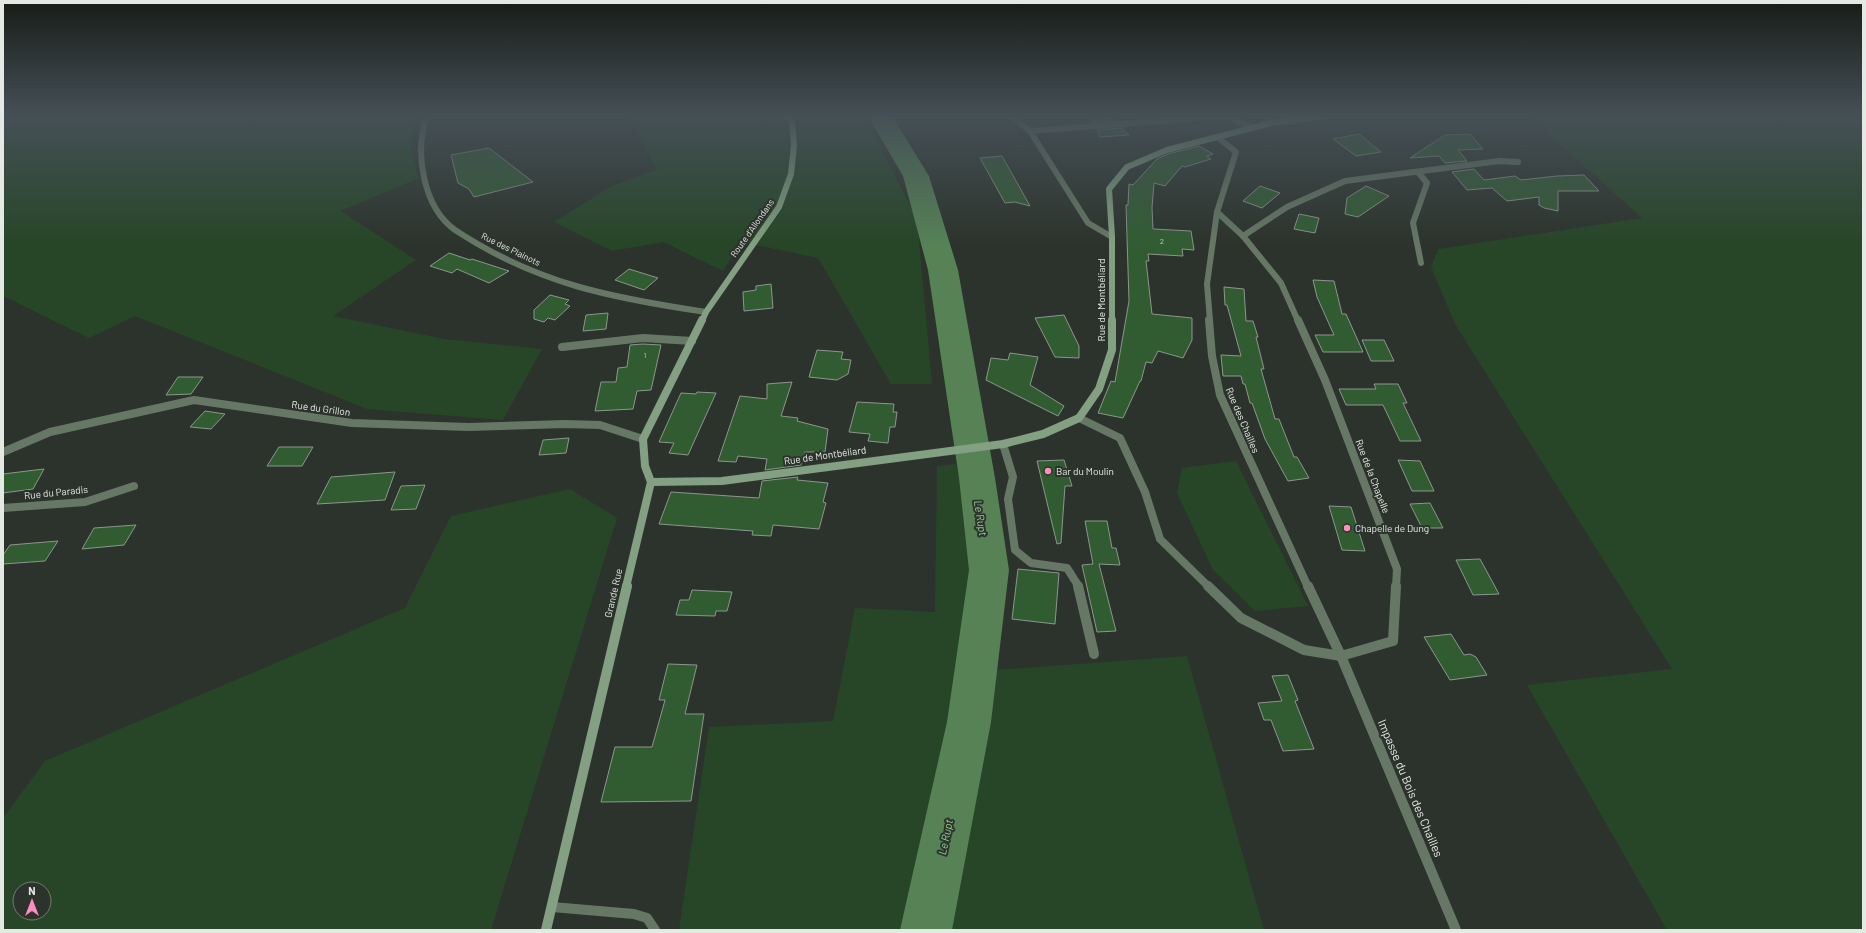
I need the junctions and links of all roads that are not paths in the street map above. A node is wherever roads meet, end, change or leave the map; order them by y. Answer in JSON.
{"nodes":[{"id":1,"x":421,"y":160,"type":"edge"},
{"id":2,"x":792,"y":160,"type":"edge"},
{"id":3,"x":1048,"y":160,"type":"edge"},
{"id":4,"x":1145,"y":160,"type":"edge"},
{"id":5,"x":1234,"y":160,"type":"edge"},
{"id":6,"x":1518,"y":162,"type":"dead end"},
{"id":7,"x":1418,"y":172,"type":"junction"},
{"id":8,"x":1217,"y":212,"type":"junction"},
{"id":9,"x":1243,"y":236,"type":"junction"},
{"id":10,"x":1112,"y":237,"type":"junction"},
{"id":11,"x":1421,"y":262,"type":"dead end"},
{"id":12,"x":706,"y":312,"type":"junction"},
{"id":13,"x":692,"y":341,"type":"junction"},
{"id":14,"x":562,"y":347,"type":"dead end"},
{"id":15,"x":1079,"y":418,"type":"junction"},
{"id":16,"x":643,"y":439,"type":"junction"},
{"id":17,"x":1003,"y":444,"type":"junction"},
{"id":18,"x":3,"y":452,"type":"edge"},
{"id":19,"x":651,"y":482,"type":"junction"},
{"id":20,"x":134,"y":486,"type":"dead end"},
{"id":21,"x":3,"y":508,"type":"edge"},
{"id":22,"x":1094,"y":654,"type":"dead end"},
{"id":23,"x":1341,"y":656,"type":"junction"},
{"id":24,"x":552,"y":907,"type":"junction"},
{"id":25,"x":546,"y":930,"type":"edge"},
{"id":26,"x":655,"y":930,"type":"edge"},
{"id":27,"x":1456,"y":930,"type":"edge"}],
"edges":[{"from":1,"to":12,"type":"street","name":"Rue des Plainots"},
{"from":2,"to":12,"type":"street","name":"Route d’Allondans"},
{"from":3,"to":10,"type":"street"},
{"from":4,"to":10,"type":"street","name":"Rue de Montbéliard"},
{"from":5,"to":8,"type":"street","name":"Rue des Chailles"},
{"from":6,"to":7,"type":"street"},
{"from":7,"to":9,"type":"street"},
{"from":7,"to":11,"type":"street"},
{"from":8,"to":9,"type":"street","name":"Rue de la Chapelle"},
{"from":8,"to":23,"type":"street","name":"Rue des Chailles"},
{"from":9,"to":23,"type":"street","name":"Rue de la Chapelle"},
{"from":10,"to":15,"type":"street","name":"Rue de Montbéliard"},
{"from":12,"to":13,"type":"street"},
{"from":13,"to":14,"type":"street"},
{"from":13,"to":16,"type":"street"},
{"from":15,"to":17,"type":"street","name":"Rue de Montbéliard"},
{"from":15,"to":23,"type":"street","name":"Rue de la Chapelle"},
{"from":16,"to":18,"type":"street","name":"Rue du Grillon"},
{"from":16,"to":19,"type":"street"},
{"from":17,"to":19,"type":"street","name":"Rue de Montbéliard"},
{"from":17,"to":22,"type":"street"},
{"from":19,"to":24,"type":"street","name":"Grande Rue"},
{"from":20,"to":21,"type":"street","name":"Rue du Paradis"},
{"from":23,"to":27,"type":"street","name":"Impasse du Bois des Chailles"},
{"from":24,"to":25,"type":"street","name":"Grande Rue"},
{"from":24,"to":26,"type":"street"}]}
